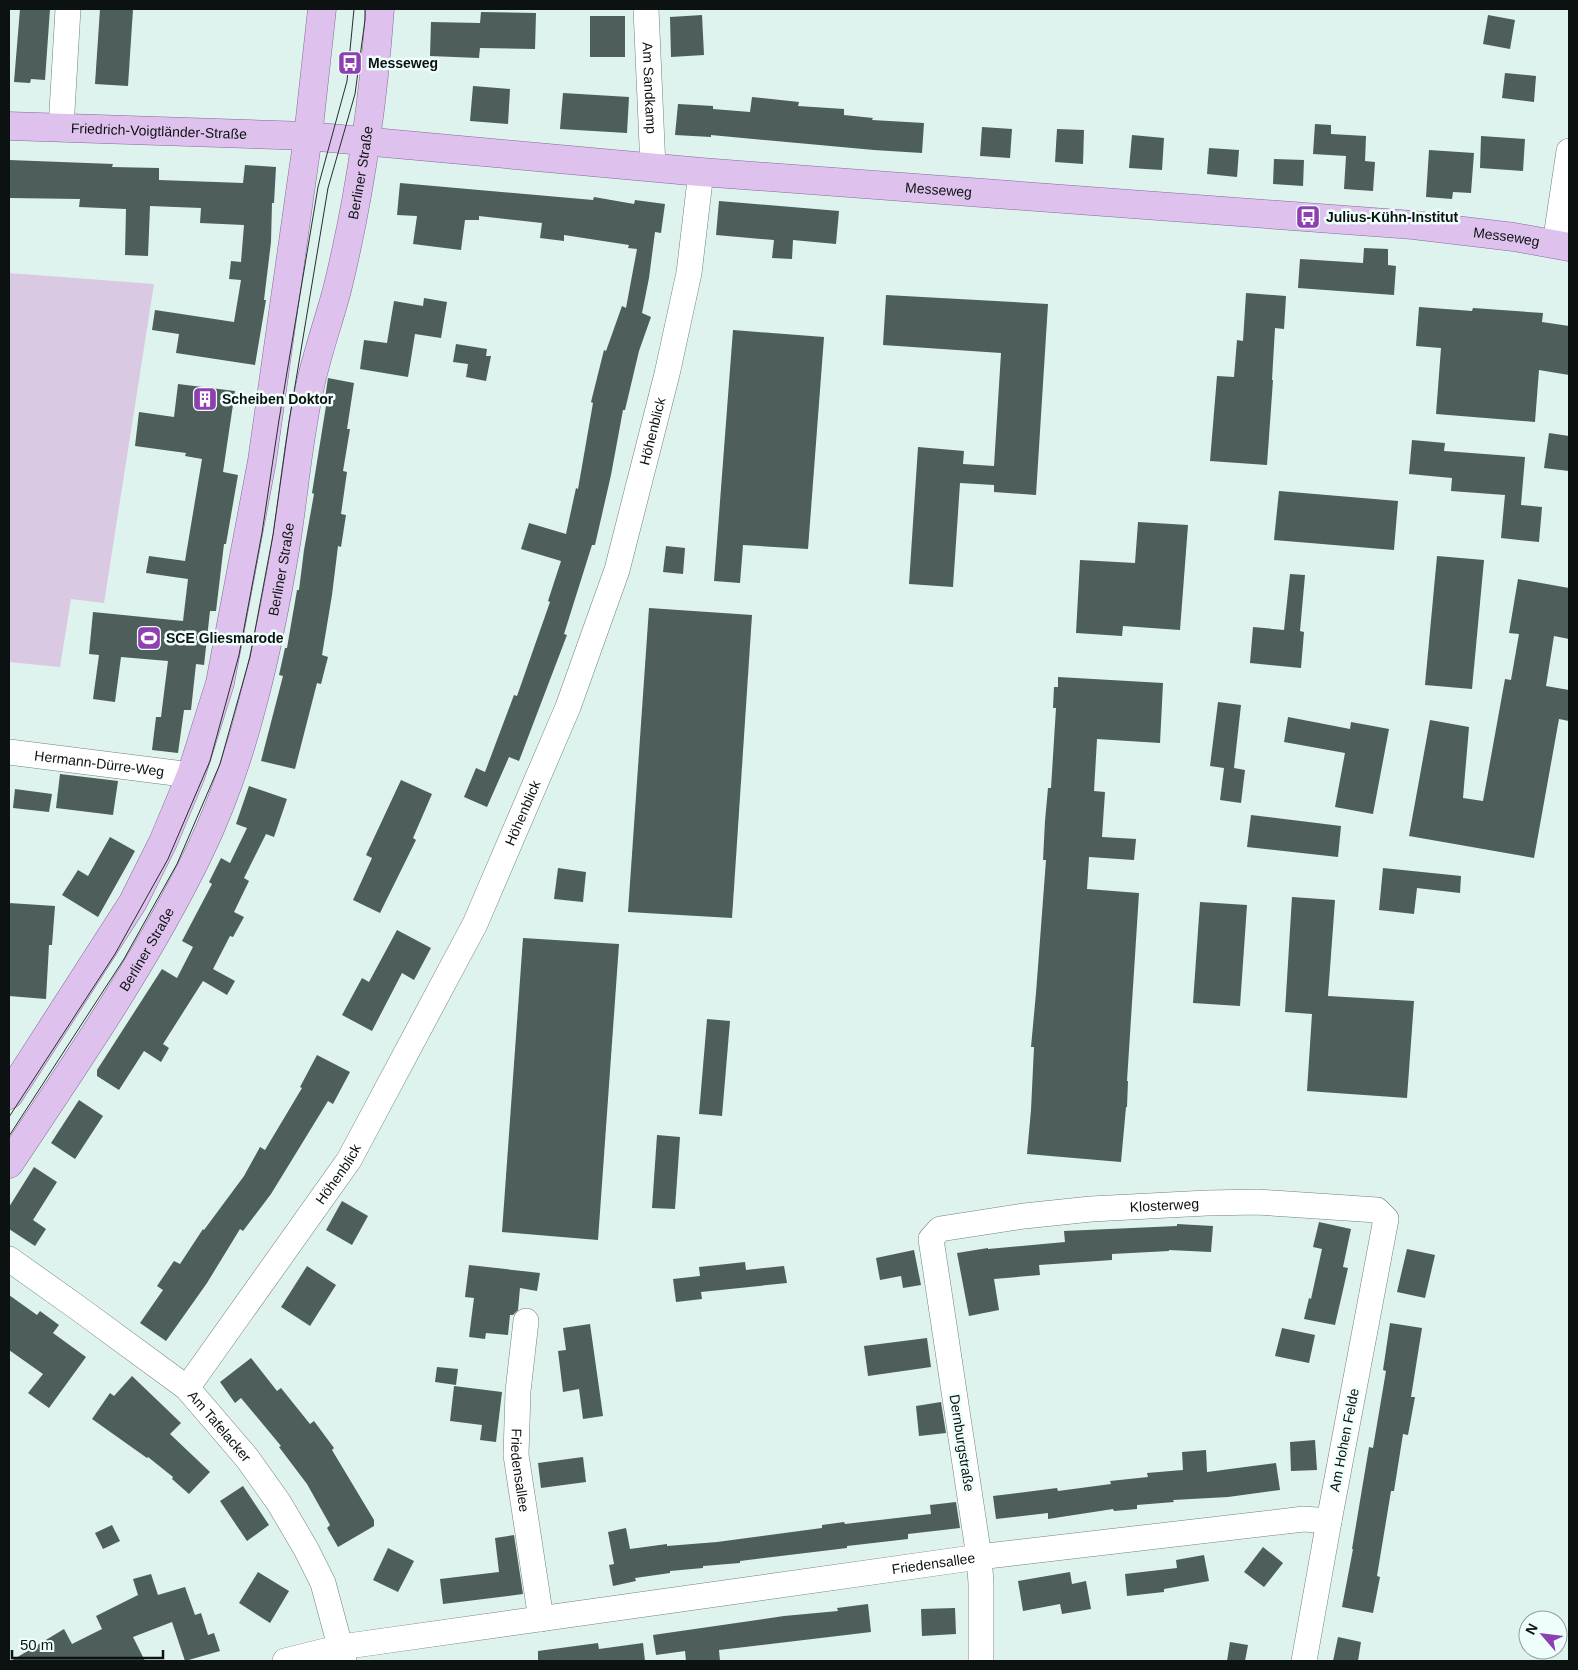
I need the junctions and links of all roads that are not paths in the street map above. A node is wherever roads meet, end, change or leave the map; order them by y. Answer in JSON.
{"nodes":[{"id":1,"x":68,"y":9,"type":"edge"},
{"id":2,"x":322,"y":9,"type":"edge"},
{"id":3,"x":380,"y":9,"type":"edge"},
{"id":4,"x":646,"y":9,"type":"edge"},
{"id":5,"x":9,"y":126,"type":"edge"},
{"id":6,"x":61,"y":128,"type":"junction"},
{"id":7,"x":308,"y":136,"type":"junction"},
{"id":8,"x":366,"y":142,"type":"junction"},
{"id":9,"x":1569,"y":151,"type":"edge"},
{"id":10,"x":653,"y":168,"type":"junction"},
{"id":11,"x":701,"y":172,"type":"junction"},
{"id":12,"x":1562,"y":246,"type":"edge"},
{"id":13,"x":9,"y":752,"type":"edge"},
{"id":14,"x":191,"y":775,"type":"junction"},
{"id":15,"x":9,"y":1095,"type":"edge"},
{"id":16,"x":9,"y":1164,"type":"edge"},
{"id":17,"x":1386,"y":1219,"type":"joint"},
{"id":18,"x":940,"y":1229,"type":"joint"},
{"id":19,"x":9,"y":1259,"type":"edge"},
{"id":20,"x":526,"y":1321,"type":"dead end"},
{"id":21,"x":187,"y":1388,"type":"junction"},
{"id":22,"x":1329,"y":1521,"type":"junction"},
{"id":23,"x":979,"y":1557,"type":"junction"},
{"id":24,"x":541,"y":1619,"type":"junction"},
{"id":25,"x":342,"y":1654,"type":"edge"},
{"id":26,"x":285,"y":1661,"type":"edge"},
{"id":27,"x":981,"y":1661,"type":"edge"},
{"id":28,"x":1304,"y":1661,"type":"edge"}],
"edges":[{"from":1,"to":6,"type":"street"},
{"from":2,"to":7,"type":"main road"},
{"from":3,"to":8,"type":"main road","name":"Berliner Straße"},
{"from":4,"to":10,"type":"street","name":"Am Sandkamp"},
{"from":5,"to":6,"type":"main road","name":"Friedrich-Voigtländer-Straße"},
{"from":6,"to":7,"type":"main road","name":"Friedrich-Voigtländer-Straße"},
{"from":7,"to":8,"type":"main road","name":"Messeweg"},
{"from":7,"to":14,"type":"main road"},
{"from":8,"to":10,"type":"main road","name":"Messeweg"},
{"from":8,"to":16,"type":"main road","name":"Berliner Straße"},
{"from":9,"to":12,"type":"street"},
{"from":10,"to":11,"type":"main road","name":"Messeweg"},
{"from":11,"to":12,"type":"main road","name":"Messeweg"},
{"from":11,"to":21,"type":"street","name":"Höhenblick"},
{"from":13,"to":14,"type":"street","name":"Hermann-Dürre-Weg"},
{"from":14,"to":15,"type":"main road"},
{"from":17,"to":18,"type":"street","name":"Klosterweg"},
{"from":17,"to":22,"type":"street","name":"Am Hohen Felde"},
{"from":18,"to":23,"type":"street","name":"Dernburgstraße"},
{"from":19,"to":21,"type":"street","name":"Am Tafelacker"},
{"from":20,"to":24,"type":"street","name":"Friedensallee"},
{"from":21,"to":25,"type":"street","name":"Am Tafelacker"},
{"from":22,"to":23,"type":"street","name":"Friedensallee"},
{"from":22,"to":28,"type":"street","name":"Am Hohen Felde"},
{"from":23,"to":24,"type":"street","name":"Friedensallee"},
{"from":23,"to":27,"type":"street","name":"Dernburgstraße"},
{"from":24,"to":25,"type":"street","name":"Friedensallee"},
{"from":25,"to":26,"type":"street","name":"Friedensallee"}]}
